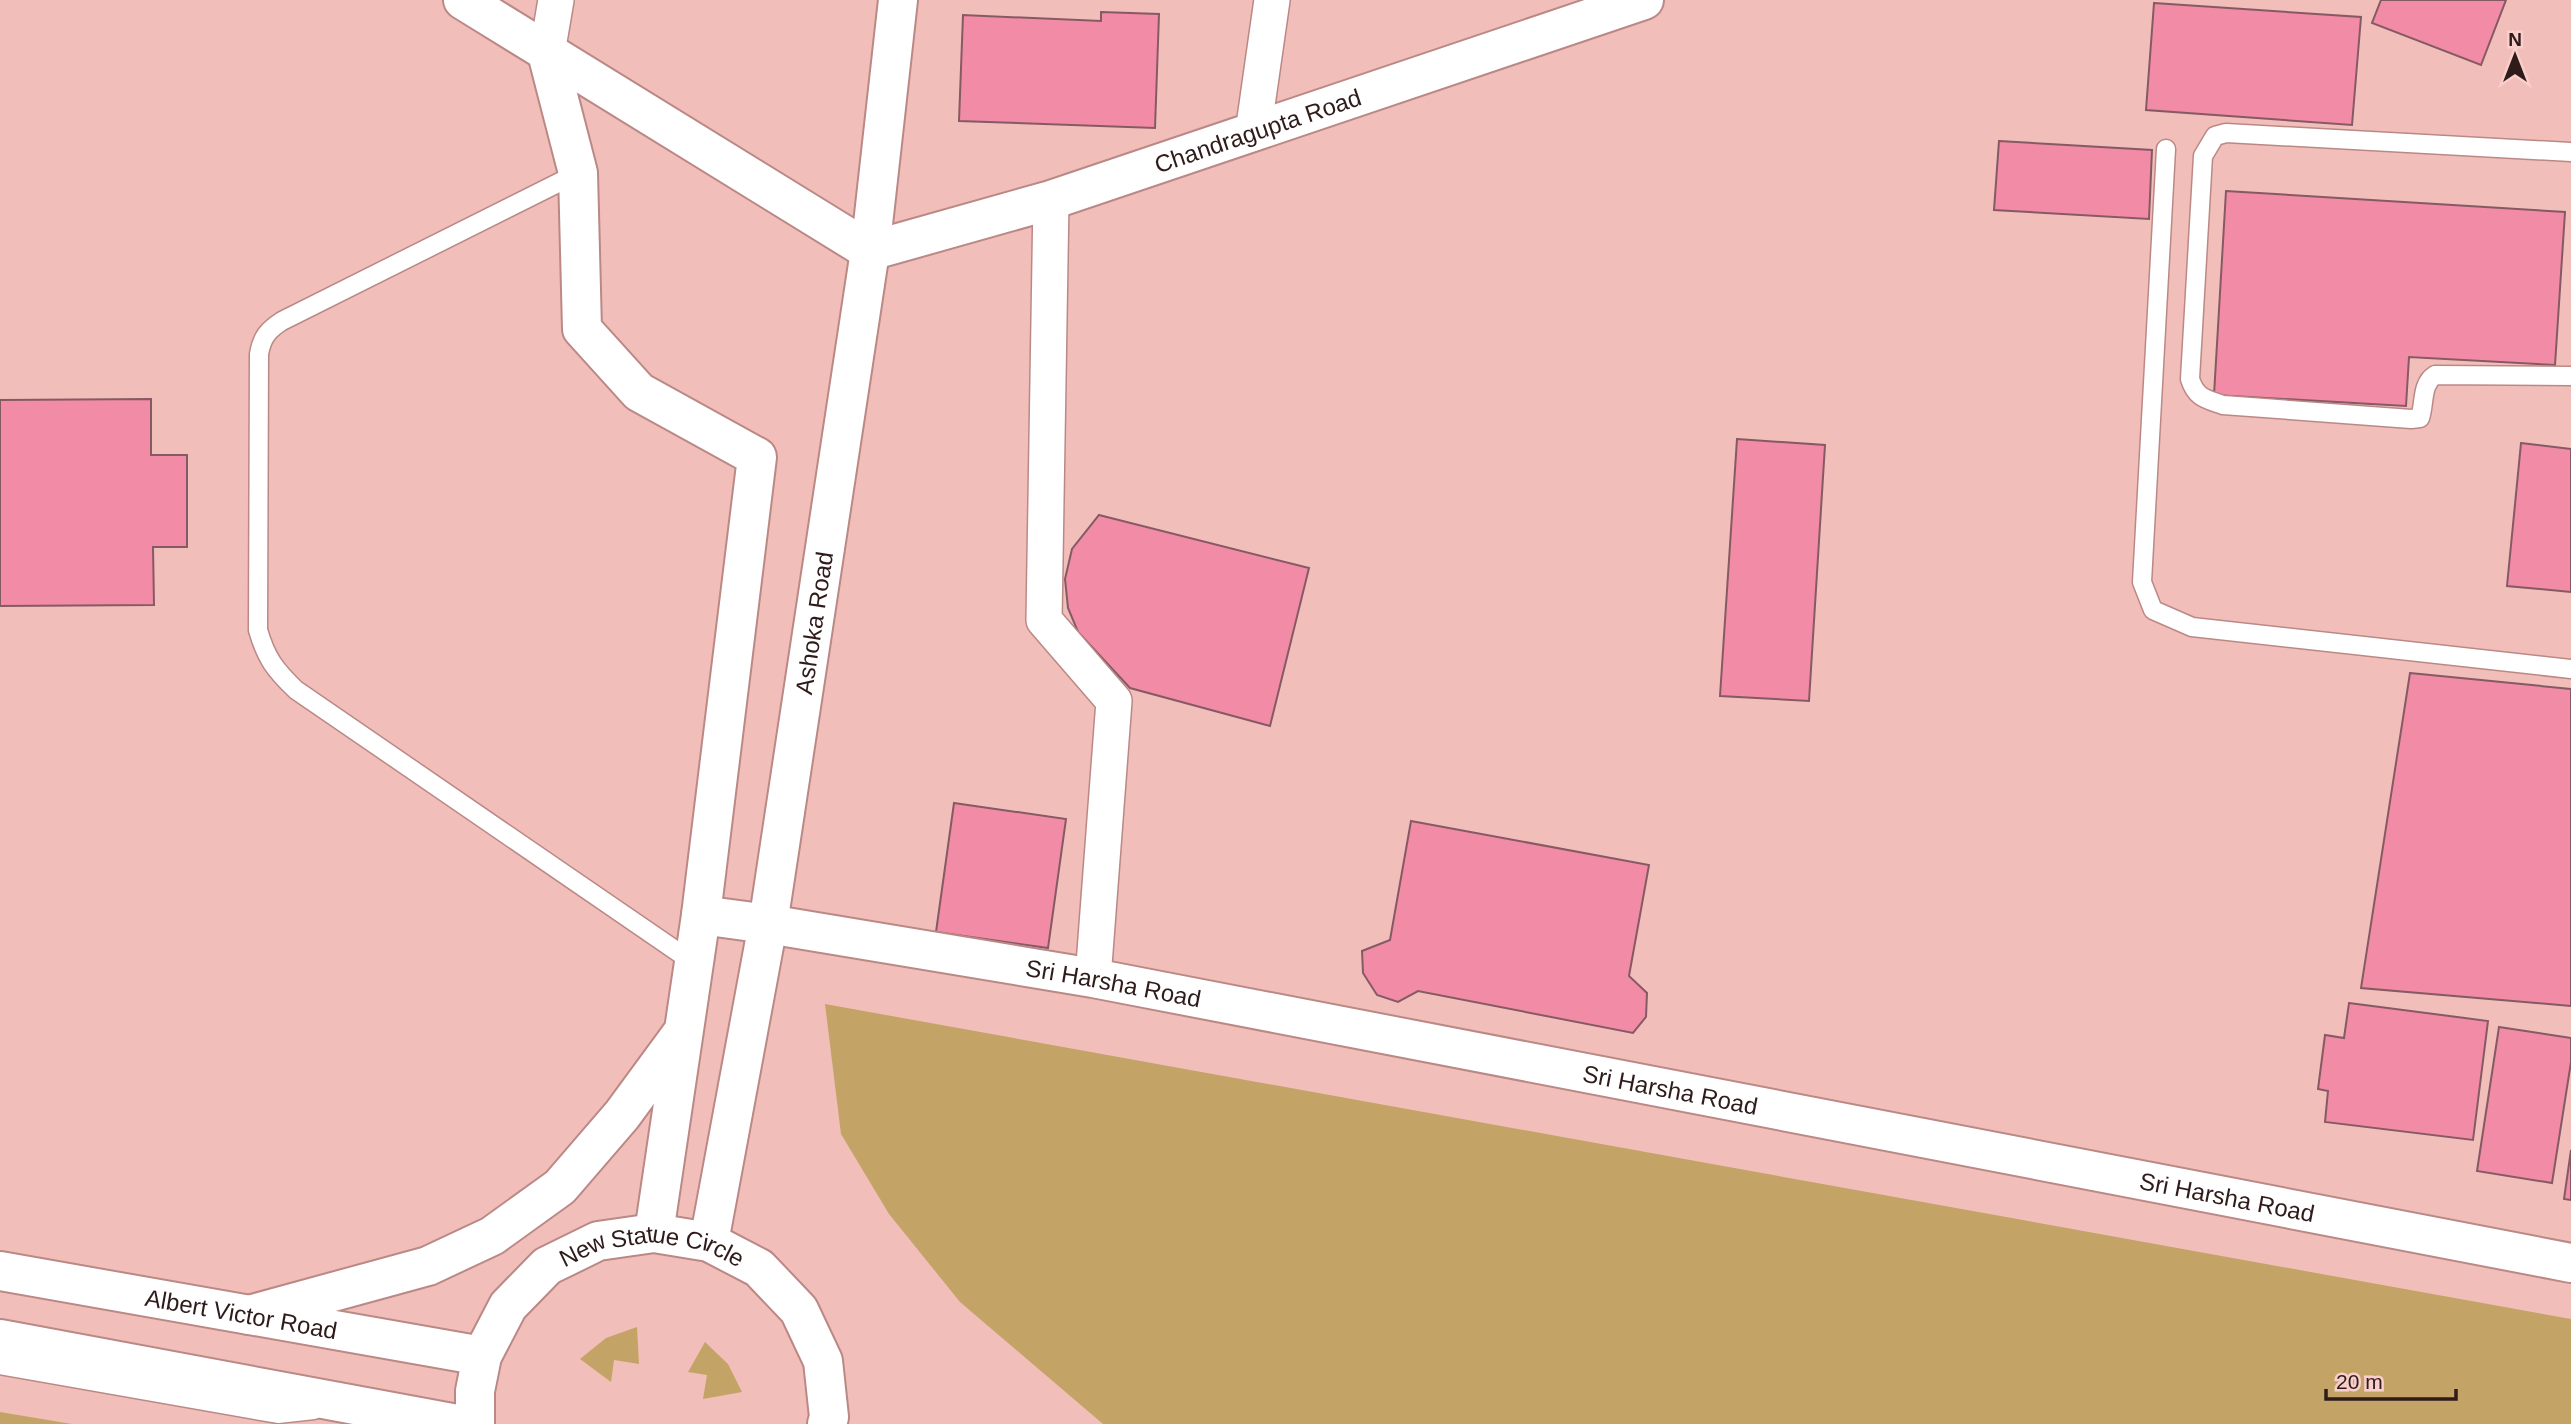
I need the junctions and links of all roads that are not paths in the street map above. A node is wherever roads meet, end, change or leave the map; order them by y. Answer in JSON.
{"nodes":[{"id":1,"x":463,"y":0,"type":"edge"},
{"id":2,"x":556,"y":0,"type":"edge"},
{"id":3,"x":898,"y":0,"type":"edge"},
{"id":4,"x":1272,"y":0,"type":"edge"},
{"id":5,"x":1644,"y":0,"type":"edge"},
{"id":6,"x":547,"y":53,"type":"junction"},
{"id":7,"x":1253,"y":133,"type":"junction"},
{"id":8,"x":2166,"y":149,"type":"dead end"},
{"id":9,"x":2571,"y":152,"type":"edge"},
{"id":10,"x":578,"y":173,"type":"junction"},
{"id":11,"x":1051,"y":200,"type":"junction"},
{"id":12,"x":870,"y":251,"type":"junction"},
{"id":13,"x":2571,"y":376,"type":"edge"},
{"id":14,"x":2571,"y":669,"type":"edge"},
{"id":15,"x":701,"y":915,"type":"junction"},
{"id":16,"x":768,"y":924,"type":"junction"},
{"id":17,"x":694,"y":963,"type":"junction"},
{"id":18,"x":1093,"y":978,"type":"junction"},
{"id":19,"x":683,"y":1032,"type":"junction"},
{"id":20,"x":654,"y":1233,"type":"junction"},
{"id":21,"x":709,"y":1242,"type":"junction"},
{"id":22,"x":2571,"y":1264,"type":"edge"},
{"id":23,"x":0,"y":1271,"type":"edge"},
{"id":24,"x":249,"y":1315,"type":"junction"},
{"id":25,"x":0,"y":1339,"type":"edge"},
{"id":26,"x":482,"y":1356,"type":"junction"},
{"id":27,"x":0,"y":1365,"type":"edge"},
{"id":28,"x":365,"y":1415,"type":"edge"},
{"id":29,"x":838,"y":1422,"type":"edge"},
{"id":30,"x":457,"y":1424,"type":"edge"},
{"id":31,"x":475,"y":1424,"type":"edge"}],
"edges":[{"from":1,"to":6,"type":"main road"},
{"from":2,"to":6,"type":"street"},
{"from":3,"to":12,"type":"main road","name":"Ashoka Road"},
{"from":4,"to":7,"type":"street"},
{"from":5,"to":7,"type":"main road","name":"Chandragupta Road"},
{"from":6,"to":10,"type":"main road"},
{"from":6,"to":12,"type":"main road"},
{"from":7,"to":11,"type":"main road","name":"Chandragupta Road"},
{"from":8,"to":14,"type":"lane"},
{"from":9,"to":13,"type":"lane"},
{"from":10,"to":15,"type":"main road"},
{"from":10,"to":17,"type":"lane"},
{"from":11,"to":12,"type":"main road","name":"Chandragupta Road"},
{"from":11,"to":18,"type":"street"},
{"from":12,"to":16,"type":"main road","name":"Ashoka Road"},
{"from":15,"to":16,"type":"main road","name":"Sri Harsha Road"},
{"from":15,"to":17,"type":"main road"},
{"from":16,"to":18,"type":"main road","name":"Sri Harsha Road"},
{"from":16,"to":21,"type":"main road","name":"Ashoka Road"},
{"from":17,"to":19,"type":"main road"},
{"from":18,"to":22,"type":"main road","name":"Sri Harsha Road"},
{"from":19,"to":20,"type":"main road"},
{"from":19,"to":24,"type":"main road"},
{"from":20,"to":21,"type":"main road","name":"New Statue Circle"},
{"from":20,"to":26,"type":"main road","name":"New Statue Circle"},
{"from":21,"to":29,"type":"main road","name":"New Statue Circle"},
{"from":23,"to":24,"type":"main road","name":"Albert Victor Road"},
{"from":24,"to":26,"type":"main road","name":"Albert Victor Road"},
{"from":25,"to":28,"type":"main road"},
{"from":26,"to":31,"type":"main road","name":"New Statue Circle"},
{"from":27,"to":28,"type":"lane"},
{"from":28,"to":30,"type":"main road"}]}
